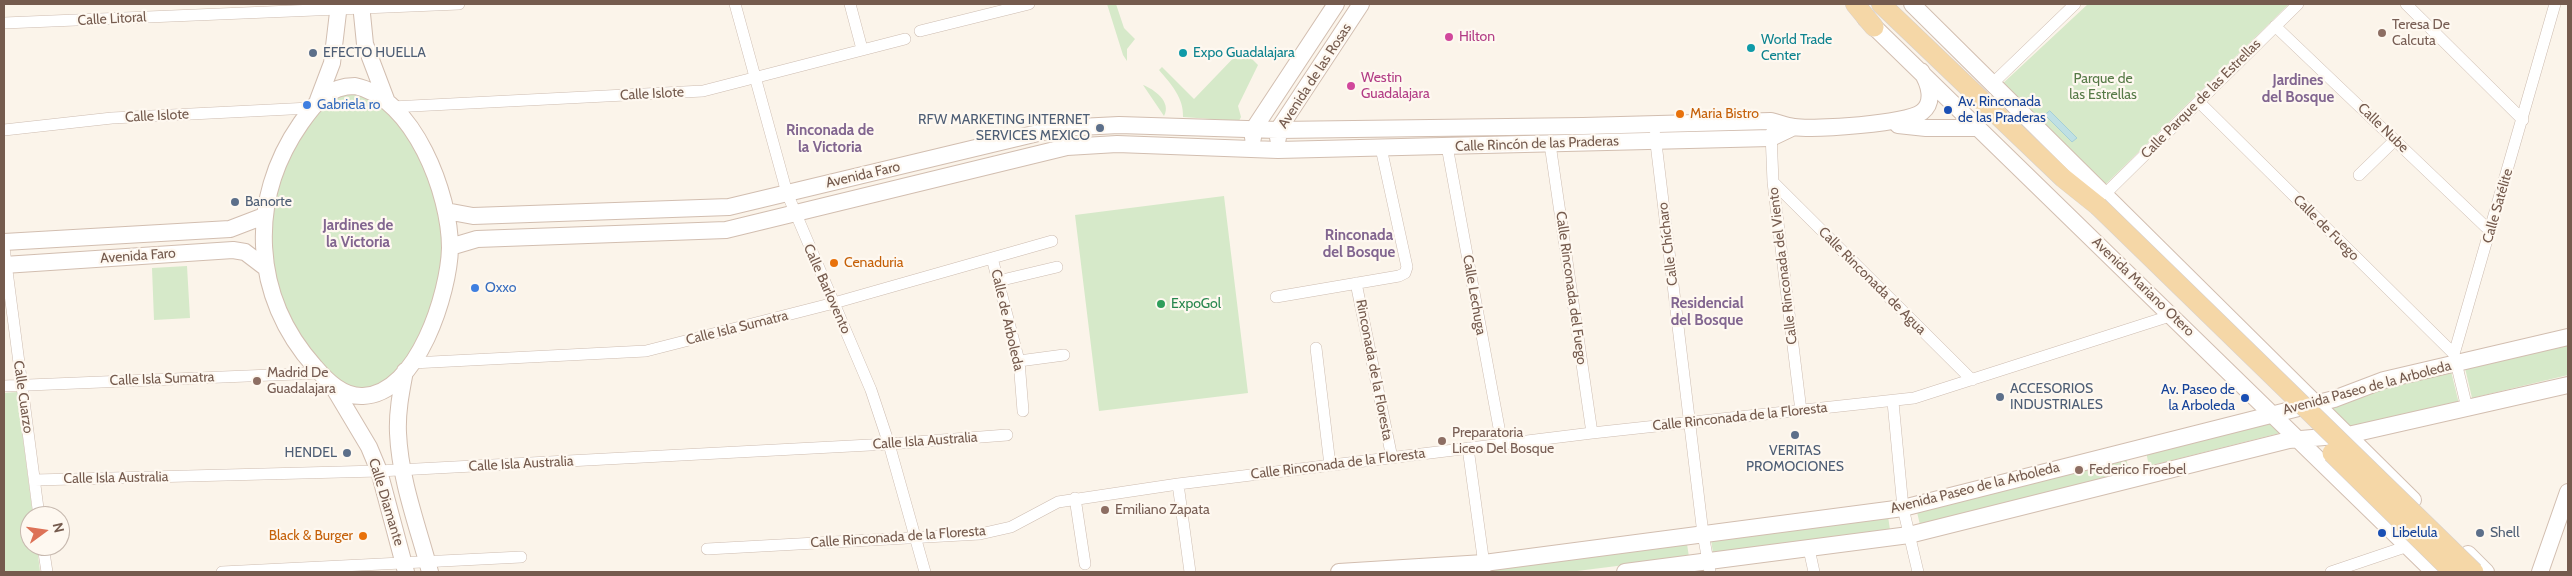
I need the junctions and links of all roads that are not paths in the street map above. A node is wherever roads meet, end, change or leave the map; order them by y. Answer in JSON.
{"nodes":[{"id":1,"x":460,"y":4,"type":"edge"},
{"id":2,"x":735,"y":4,"type":"edge"},
{"id":3,"x":850,"y":4,"type":"edge"},
{"id":4,"x":980,"y":4,"type":"edge"},
{"id":5,"x":1029,"y":4,"type":"edge"},
{"id":6,"x":1336,"y":4,"type":"edge"},
{"id":7,"x":1361,"y":4,"type":"edge"},
{"id":8,"x":1850,"y":4,"type":"edge"},
{"id":9,"x":1855,"y":4,"type":"edge"},
{"id":10,"x":1881,"y":4,"type":"edge"},
{"id":11,"x":1912,"y":4,"type":"edge"},
{"id":12,"x":2075,"y":4,"type":"edge"},
{"id":13,"x":2298,"y":4,"type":"edge"},
{"id":14,"x":2406,"y":4,"type":"edge"},
{"id":15,"x":2555,"y":4,"type":"edge"},
{"id":16,"x":339,"y":6,"type":"edge"},
{"id":17,"x":361,"y":6,"type":"edge"},
{"id":18,"x":983,"y":16,"type":"junction"},
{"id":19,"x":4,"y":23,"type":"edge"},
{"id":20,"x":2275,"y":26,"type":"junction"},
{"id":21,"x":1874,"y":27,"type":"junction"},
{"id":22,"x":920,"y":32,"type":"dead end"},
{"id":23,"x":1318,"y":32,"type":"junction"},
{"id":24,"x":905,"y":38,"type":"dead end"},
{"id":25,"x":862,"y":50,"type":"junction"},
{"id":26,"x":1921,"y":71,"type":"junction"},
{"id":27,"x":755,"y":77,"type":"junction"},
{"id":28,"x":1312,"y":81,"type":"junction"},
{"id":29,"x":1992,"y":84,"type":"junction"},
{"id":30,"x":2199,"y":102,"type":"junction"},
{"id":31,"x":314,"y":104,"type":"junction"},
{"id":32,"x":390,"y":105,"type":"junction"},
{"id":33,"x":2523,"y":120,"type":"junction"},
{"id":34,"x":1772,"y":121,"type":"junction"},
{"id":35,"x":1886,"y":123,"type":"junction"},
{"id":36,"x":1654,"y":124,"type":"junction"},
{"id":37,"x":1794,"y":127,"type":"junction"},
{"id":38,"x":1978,"y":128,"type":"junction"},
{"id":39,"x":4,"y":130,"type":"edge"},
{"id":40,"x":1253,"y":130,"type":"junction"},
{"id":41,"x":1278,"y":130,"type":"junction"},
{"id":42,"x":1772,"y":138,"type":"junction"},
{"id":43,"x":1655,"y":140,"type":"junction"},
{"id":44,"x":2395,"y":140,"type":"junction"},
{"id":45,"x":1550,"y":144,"type":"junction"},
{"id":46,"x":1447,"y":146,"type":"junction"},
{"id":47,"x":1381,"y":148,"type":"junction"},
{"id":48,"x":1253,"y":150,"type":"junction"},
{"id":49,"x":1278,"y":150,"type":"junction"},
{"id":50,"x":2359,"y":174,"type":"dead end"},
{"id":51,"x":1773,"y":182,"type":"junction"},
{"id":52,"x":787,"y":193,"type":"junction"},
{"id":53,"x":2097,"y":205,"type":"junction"},
{"id":54,"x":446,"y":211,"type":"junction"},
{"id":55,"x":794,"y":213,"type":"junction"},
{"id":56,"x":264,"y":216,"type":"junction"},
{"id":57,"x":2490,"y":231,"type":"junction"},
{"id":58,"x":1052,"y":240,"type":"dead end"},
{"id":59,"x":4,"y":242,"type":"edge"},
{"id":60,"x":450,"y":247,"type":"junction"},
{"id":61,"x":4,"y":248,"type":"edge"},
{"id":62,"x":992,"y":258,"type":"junction"},
{"id":63,"x":5,"y":265,"type":"edge"},
{"id":64,"x":1056,"y":267,"type":"dead end"},
{"id":65,"x":266,"y":268,"type":"junction"},
{"id":66,"x":998,"y":281,"type":"junction"},
{"id":67,"x":1356,"y":283,"type":"junction"},
{"id":68,"x":1276,"y":297,"type":"dead end"},
{"id":69,"x":834,"y":303,"type":"junction"},
{"id":70,"x":2172,"y":315,"type":"junction"},
{"id":71,"x":2568,"y":337,"type":"edge"},
{"id":72,"x":1316,"y":348,"type":"dead end"},
{"id":73,"x":1064,"y":355,"type":"dead end"},
{"id":74,"x":2455,"y":359,"type":"junction"},
{"id":75,"x":1019,"y":361,"type":"junction"},
{"id":76,"x":409,"y":367,"type":"junction"},
{"id":77,"x":326,"y":378,"type":"junction"},
{"id":78,"x":1972,"y":380,"type":"junction"},
{"id":79,"x":21,"y":384,"type":"junction"},
{"id":80,"x":2568,"y":384,"type":"edge"},
{"id":81,"x":4,"y":386,"type":"edge"},
{"id":82,"x":1893,"y":402,"type":"junction"},
{"id":83,"x":2315,"y":404,"type":"junction"},
{"id":84,"x":2299,"y":408,"type":"junction"},
{"id":85,"x":2467,"y":408,"type":"junction"},
{"id":86,"x":1023,"y":411,"type":"dead end"},
{"id":87,"x":1801,"y":411,"type":"junction"},
{"id":88,"x":2273,"y":413,"type":"junction"},
{"id":89,"x":1689,"y":422,"type":"junction"},
{"id":90,"x":1592,"y":433,"type":"junction"},
{"id":91,"x":1007,"y":435,"type":"dead end"},
{"id":92,"x":2348,"y":435,"type":"junction"},
{"id":93,"x":2327,"y":436,"type":"junction"},
{"id":94,"x":2299,"y":438,"type":"junction"},
{"id":95,"x":889,"y":444,"type":"junction"},
{"id":96,"x":1502,"y":444,"type":"junction"},
{"id":97,"x":1468,"y":448,"type":"junction"},
{"id":98,"x":2134,"y":449,"type":"junction"},
{"id":99,"x":1392,"y":458,"type":"junction"},
{"id":100,"x":1330,"y":465,"type":"junction"},
{"id":101,"x":403,"y":470,"type":"junction"},
{"id":102,"x":379,"y":471,"type":"junction"},
{"id":103,"x":2140,"y":476,"type":"junction"},
{"id":104,"x":35,"y":480,"type":"junction"},
{"id":105,"x":1178,"y":484,"type":"junction"},
{"id":106,"x":2568,"y":492,"type":"edge"},
{"id":107,"x":1076,"y":498,"type":"junction"},
{"id":108,"x":38,"y":506,"type":"edge"},
{"id":109,"x":1903,"y":508,"type":"junction"},
{"id":110,"x":1703,"y":534,"type":"junction"},
{"id":111,"x":1909,"y":535,"type":"junction"},
{"id":112,"x":915,"y":538,"type":"junction"},
{"id":113,"x":2408,"y":546,"type":"junction"},
{"id":114,"x":1809,"y":548,"type":"junction"},
{"id":115,"x":706,"y":549,"type":"dead end"},
{"id":116,"x":45,"y":556,"type":"edge"},
{"id":117,"x":521,"y":557,"type":"dead end"},
{"id":118,"x":1085,"y":564,"type":"dead end"},
{"id":119,"x":429,"y":567,"type":"edge"},
{"id":120,"x":1484,"y":567,"type":"edge"},
{"id":121,"x":1709,"y":567,"type":"edge"},
{"id":122,"x":2360,"y":567,"type":"edge"},
{"id":123,"x":405,"y":568,"type":"edge"},
{"id":124,"x":47,"y":572,"type":"edge"},
{"id":125,"x":222,"y":572,"type":"edge"},
{"id":126,"x":925,"y":572,"type":"edge"},
{"id":127,"x":1190,"y":572,"type":"edge"},
{"id":128,"x":1339,"y":572,"type":"edge"},
{"id":129,"x":1625,"y":572,"type":"edge"},
{"id":130,"x":1814,"y":572,"type":"edge"},
{"id":131,"x":1918,"y":572,"type":"edge"},
{"id":132,"x":2331,"y":572,"type":"edge"},
{"id":133,"x":2434,"y":572,"type":"edge"},
{"id":134,"x":2454,"y":572,"type":"edge"},
{"id":135,"x":2472,"y":572,"type":"edge"},
{"id":136,"x":2486,"y":572,"type":"edge"},
{"id":137,"x":2540,"y":572,"type":"edge"}],
"edges":[{"from":1,"to":17,"type":"street","name":"Calle Litoral"},
{"from":2,"to":27,"type":"street","name":"Calle Barlovento"},
{"from":3,"to":25,"type":"street"},
{"from":4,"to":18,"type":"street"},
{"from":5,"to":18,"type":"street"},
{"from":6,"to":23,"type":"street","name":"Avenida de las Rosas"},
{"from":7,"to":28,"type":"street","name":"Avenida de las Rosas"},
{"from":8,"to":21,"type":"street","name":"Avenida Mariano Otero"},
{"from":9,"to":21,"type":"main road"},
{"from":10,"to":53,"type":"main road","name":"Avenida Mariano Otero"},
{"from":11,"to":29,"type":"street","name":"Avenida Mariano Otero"},
{"from":12,"to":29,"type":"street"},
{"from":13,"to":20,"type":"street","name":"Calle Parque de las Estrellas"},
{"from":14,"to":33,"type":"street"},
{"from":15,"to":33,"type":"street","name":"Calle Satélite"},
{"from":16,"to":17,"type":"street","name":"Calle Litoral"},
{"from":16,"to":19,"type":"street","name":"Calle Litoral"},
{"from":16,"to":31,"type":"street"},
{"from":17,"to":32,"type":"street"},
{"from":18,"to":22,"type":"street"},
{"from":20,"to":30,"type":"street","name":"Calle Parque de las Estrellas"},
{"from":20,"to":44,"type":"street","name":"Calle Nube"},
{"from":21,"to":26,"type":"street","name":"Avenida Mariano Otero"},
{"from":23,"to":28,"type":"street"},
{"from":23,"to":40,"type":"street","name":"Avenida de las Rosas"},
{"from":24,"to":25,"type":"street","name":"Calle Islote"},
{"from":25,"to":27,"type":"street","name":"Calle Islote"},
{"from":26,"to":35,"type":"street","name":"Calle Rincón de las Praderas"},
{"from":26,"to":38,"type":"street","name":"Avenida Mariano Otero"},
{"from":27,"to":32,"type":"street","name":"Calle Islote"},
{"from":27,"to":52,"type":"street","name":"Calle Barlovento"},
{"from":28,"to":41,"type":"street","name":"Avenida de las Rosas"},
{"from":29,"to":53,"type":"street","name":"Avenida Mariano Otero"},
{"from":30,"to":53,"type":"street","name":"Calle Parque de las Estrellas"},
{"from":30,"to":74,"type":"street","name":"Calle de Fuego"},
{"from":31,"to":32,"type":"street"},
{"from":31,"to":39,"type":"street","name":"Calle Islote"},
{"from":31,"to":56,"type":"street"},
{"from":32,"to":54,"type":"street"},
{"from":33,"to":57,"type":"street","name":"Calle Satélite"},
{"from":34,"to":36,"type":"street","name":"Calle Rincón de las Praderas"},
{"from":34,"to":37,"type":"street","name":"Calle Rincón de las Praderas"},
{"from":34,"to":42,"type":"street","name":"Calle Rinconada del Viento"},
{"from":35,"to":37,"type":"street","name":"Calle Rincón de las Praderas"},
{"from":35,"to":38,"type":"street","name":"Calle Rincón de las Praderas"},
{"from":36,"to":41,"type":"street","name":"Calle Rincón de las Praderas"},
{"from":36,"to":43,"type":"street","name":"Calle Chícharo"},
{"from":37,"to":42,"type":"street","name":"Calle Rincón de las Praderas"},
{"from":38,"to":70,"type":"street","name":"Avenida Mariano Otero"},
{"from":40,"to":41,"type":"street","name":"Avenida Faro"},
{"from":40,"to":48,"type":"street"},
{"from":40,"to":52,"type":"street","name":"Avenida Faro"},
{"from":41,"to":49,"type":"street","name":"Avenida de las Rosas"},
{"from":42,"to":43,"type":"street","name":"Calle Rincón de las Praderas"},
{"from":42,"to":51,"type":"street","name":"Calle Rinconada del Viento"},
{"from":43,"to":45,"type":"street","name":"Calle Rincón de las Praderas"},
{"from":43,"to":89,"type":"street","name":"Calle Chícharo"},
{"from":44,"to":50,"type":"street"},
{"from":44,"to":57,"type":"street","name":"Calle Nube"},
{"from":45,"to":46,"type":"street","name":"Calle Rincón de las Praderas"},
{"from":45,"to":90,"type":"street","name":"Calle Rinconada del Fuego"},
{"from":46,"to":47,"type":"street","name":"Calle Rincón de las Praderas"},
{"from":46,"to":96,"type":"street","name":"Calle Lechuga"},
{"from":47,"to":49,"type":"street","name":"Calle Rincón de las Praderas"},
{"from":47,"to":67,"type":"street","name":"Rinconada de la Floresta"},
{"from":48,"to":49,"type":"street","name":"Avenida Faro"},
{"from":48,"to":55,"type":"street","name":"Avenida Faro"},
{"from":51,"to":78,"type":"street","name":"Calle Rinconada de Agua"},
{"from":51,"to":87,"type":"street","name":"Calle Rinconada del Viento"},
{"from":52,"to":54,"type":"street","name":"Avenida Faro"},
{"from":52,"to":55,"type":"street","name":"Calle Barlovento"},
{"from":53,"to":83,"type":"street","name":"Avenida Mariano Otero"},
{"from":53,"to":134,"type":"main road","name":"Avenida Mariano Otero","bridge":true},
{"from":53,"to":135,"type":"main road","name":"Avenida Mariano Otero","bridge":true},
{"from":54,"to":60,"type":"street"},
{"from":55,"to":60,"type":"street","name":"Avenida Faro"},
{"from":55,"to":69,"type":"street","name":"Calle Barlovento"},
{"from":56,"to":59,"type":"street","name":"Avenida Faro"},
{"from":56,"to":65,"type":"street"},
{"from":57,"to":74,"type":"street","name":"Calle Satélite"},
{"from":58,"to":62,"type":"street","name":"Calle Isla Sumatra"},
{"from":60,"to":76,"type":"street"},
{"from":61,"to":63,"type":"street","name":"Calle Cuarzo"},
{"from":62,"to":66,"type":"street","name":"Calle de Arboleda"},
{"from":62,"to":69,"type":"street","name":"Calle Isla Sumatra"},
{"from":63,"to":65,"type":"street","name":"Avenida Faro"},
{"from":63,"to":79,"type":"street","name":"Calle Cuarzo"},
{"from":64,"to":66,"type":"street"},
{"from":65,"to":77,"type":"street"},
{"from":66,"to":75,"type":"street","name":"Calle de Arboleda"},
{"from":67,"to":68,"type":"street","name":"Rinconada de la Floresta"},
{"from":67,"to":99,"type":"street","name":"Rinconada de la Floresta"},
{"from":69,"to":76,"type":"street","name":"Calle Isla Sumatra"},
{"from":69,"to":95,"type":"street","name":"Calle Barlovento"},
{"from":70,"to":78,"type":"street","name":"Calle Rinconada de la Floresta"},
{"from":70,"to":88,"type":"street","name":"Avenida Mariano Otero"},
{"from":71,"to":74,"type":"street","name":"Avenida Paseo de la Arboleda"},
{"from":72,"to":100,"type":"street"},
{"from":73,"to":75,"type":"street"},
{"from":74,"to":83,"type":"street","name":"Avenida Paseo de la Arboleda"},
{"from":74,"to":85,"type":"street","name":"Calle Satélite"},
{"from":75,"to":86,"type":"street","name":"Calle de Arboleda"},
{"from":76,"to":77,"type":"street"},
{"from":76,"to":101,"type":"street","name":"Calle Diamante"},
{"from":77,"to":79,"type":"street","name":"Calle Isla Sumatra"},
{"from":77,"to":102,"type":"street","name":"Calle Diamante"},
{"from":78,"to":82,"type":"street","name":"Calle Rinconada de la Floresta"},
{"from":79,"to":81,"type":"street","name":"Calle Isla Sumatra"},
{"from":79,"to":104,"type":"street","name":"Calle Cuarzo"},
{"from":80,"to":85,"type":"street","name":"Avenida Paseo de la Arboleda"},
{"from":82,"to":87,"type":"street","name":"Calle Rinconada de la Floresta"},
{"from":82,"to":109,"type":"street"},
{"from":83,"to":84,"type":"street","name":"Avenida Paseo de la Arboleda"},
{"from":83,"to":92,"type":"street","name":"Avenida Mariano Otero"},
{"from":84,"to":88,"type":"street","name":"Avenida Paseo de la Arboleda"},
{"from":84,"to":93,"type":"street"},
{"from":85,"to":92,"type":"street","name":"Avenida Paseo de la Arboleda"},
{"from":87,"to":89,"type":"street","name":"Calle Rinconada de la Floresta"},
{"from":88,"to":94,"type":"street","name":"Avenida Mariano Otero"},
{"from":88,"to":98,"type":"street","name":"Avenida Paseo de la Arboleda"},
{"from":89,"to":90,"type":"street","name":"Calle Rinconada de la Floresta"},
{"from":89,"to":110,"type":"street","name":"Calle Chícharo"},
{"from":90,"to":96,"type":"street","name":"Calle Rinconada de la Floresta"},
{"from":91,"to":95,"type":"street","name":"Calle Isla Australia"},
{"from":92,"to":93,"type":"street","name":"Avenida Paseo de la Arboleda"},
{"from":92,"to":136,"type":"street","name":"Avenida Mariano Otero"},
{"from":93,"to":94,"type":"street","name":"Avenida Paseo de la Arboleda"},
{"from":93,"to":135,"type":"street"},
{"from":94,"to":103,"type":"street","name":"Avenida Paseo de la Arboleda"},
{"from":94,"to":113,"type":"street","name":"Avenida Mariano Otero"},
{"from":95,"to":101,"type":"street","name":"Calle Isla Australia"},
{"from":95,"to":112,"type":"street","name":"Calle Barlovento"},
{"from":96,"to":97,"type":"street","name":"Calle Rinconada de la Floresta"},
{"from":97,"to":99,"type":"street","name":"Calle Rinconada de la Floresta"},
{"from":97,"to":120,"type":"street"},
{"from":98,"to":103,"type":"street"},
{"from":98,"to":109,"type":"street","name":"Avenida Paseo de la Arboleda"},
{"from":99,"to":100,"type":"street","name":"Calle Rinconada de la Floresta"},
{"from":100,"to":105,"type":"street","name":"Calle Rinconada de la Floresta"},
{"from":101,"to":102,"type":"street","name":"Calle Isla Australia"},
{"from":101,"to":119,"type":"street","name":"Calle Diamante"},
{"from":102,"to":104,"type":"street","name":"Calle Isla Australia"},
{"from":102,"to":123,"type":"street","name":"Calle Diamante"},
{"from":103,"to":111,"type":"street","name":"Avenida Paseo de la Arboleda"},
{"from":104,"to":108,"type":"street","name":"Calle Cuarzo"},
{"from":105,"to":107,"type":"street","name":"Calle Rinconada de la Floresta"},
{"from":105,"to":127,"type":"street"},
{"from":106,"to":137,"type":"street"},
{"from":107,"to":112,"type":"street","name":"Calle Rinconada de la Floresta"},
{"from":107,"to":118,"type":"street"},
{"from":109,"to":110,"type":"street","name":"Avenida Paseo de la Arboleda"},
{"from":109,"to":111,"type":"street"},
{"from":110,"to":120,"type":"street","name":"Avenida Paseo de la Arboleda"},
{"from":110,"to":121,"type":"street","name":"Calle Chícharo"},
{"from":111,"to":114,"type":"street","name":"Avenida Paseo de la Arboleda"},
{"from":111,"to":131,"type":"street"},
{"from":112,"to":115,"type":"street","name":"Calle Rinconada de la Floresta"},
{"from":112,"to":126,"type":"street","name":"Calle Barlovento"},
{"from":113,"to":122,"type":"street"},
{"from":113,"to":133,"type":"street","name":"Avenida Mariano Otero"},
{"from":114,"to":121,"type":"street","name":"Avenida Paseo de la Arboleda"},
{"from":114,"to":130,"type":"street"},
{"from":116,"to":124,"type":"street"},
{"from":117,"to":119,"type":"street"},
{"from":119,"to":123,"type":"street"},
{"from":120,"to":128,"type":"street","name":"Avenida Paseo de la Arboleda"},
{"from":121,"to":129,"type":"street","name":"Avenida Paseo de la Arboleda"},
{"from":122,"to":132,"type":"street"},
{"from":123,"to":125,"type":"street"}]}
